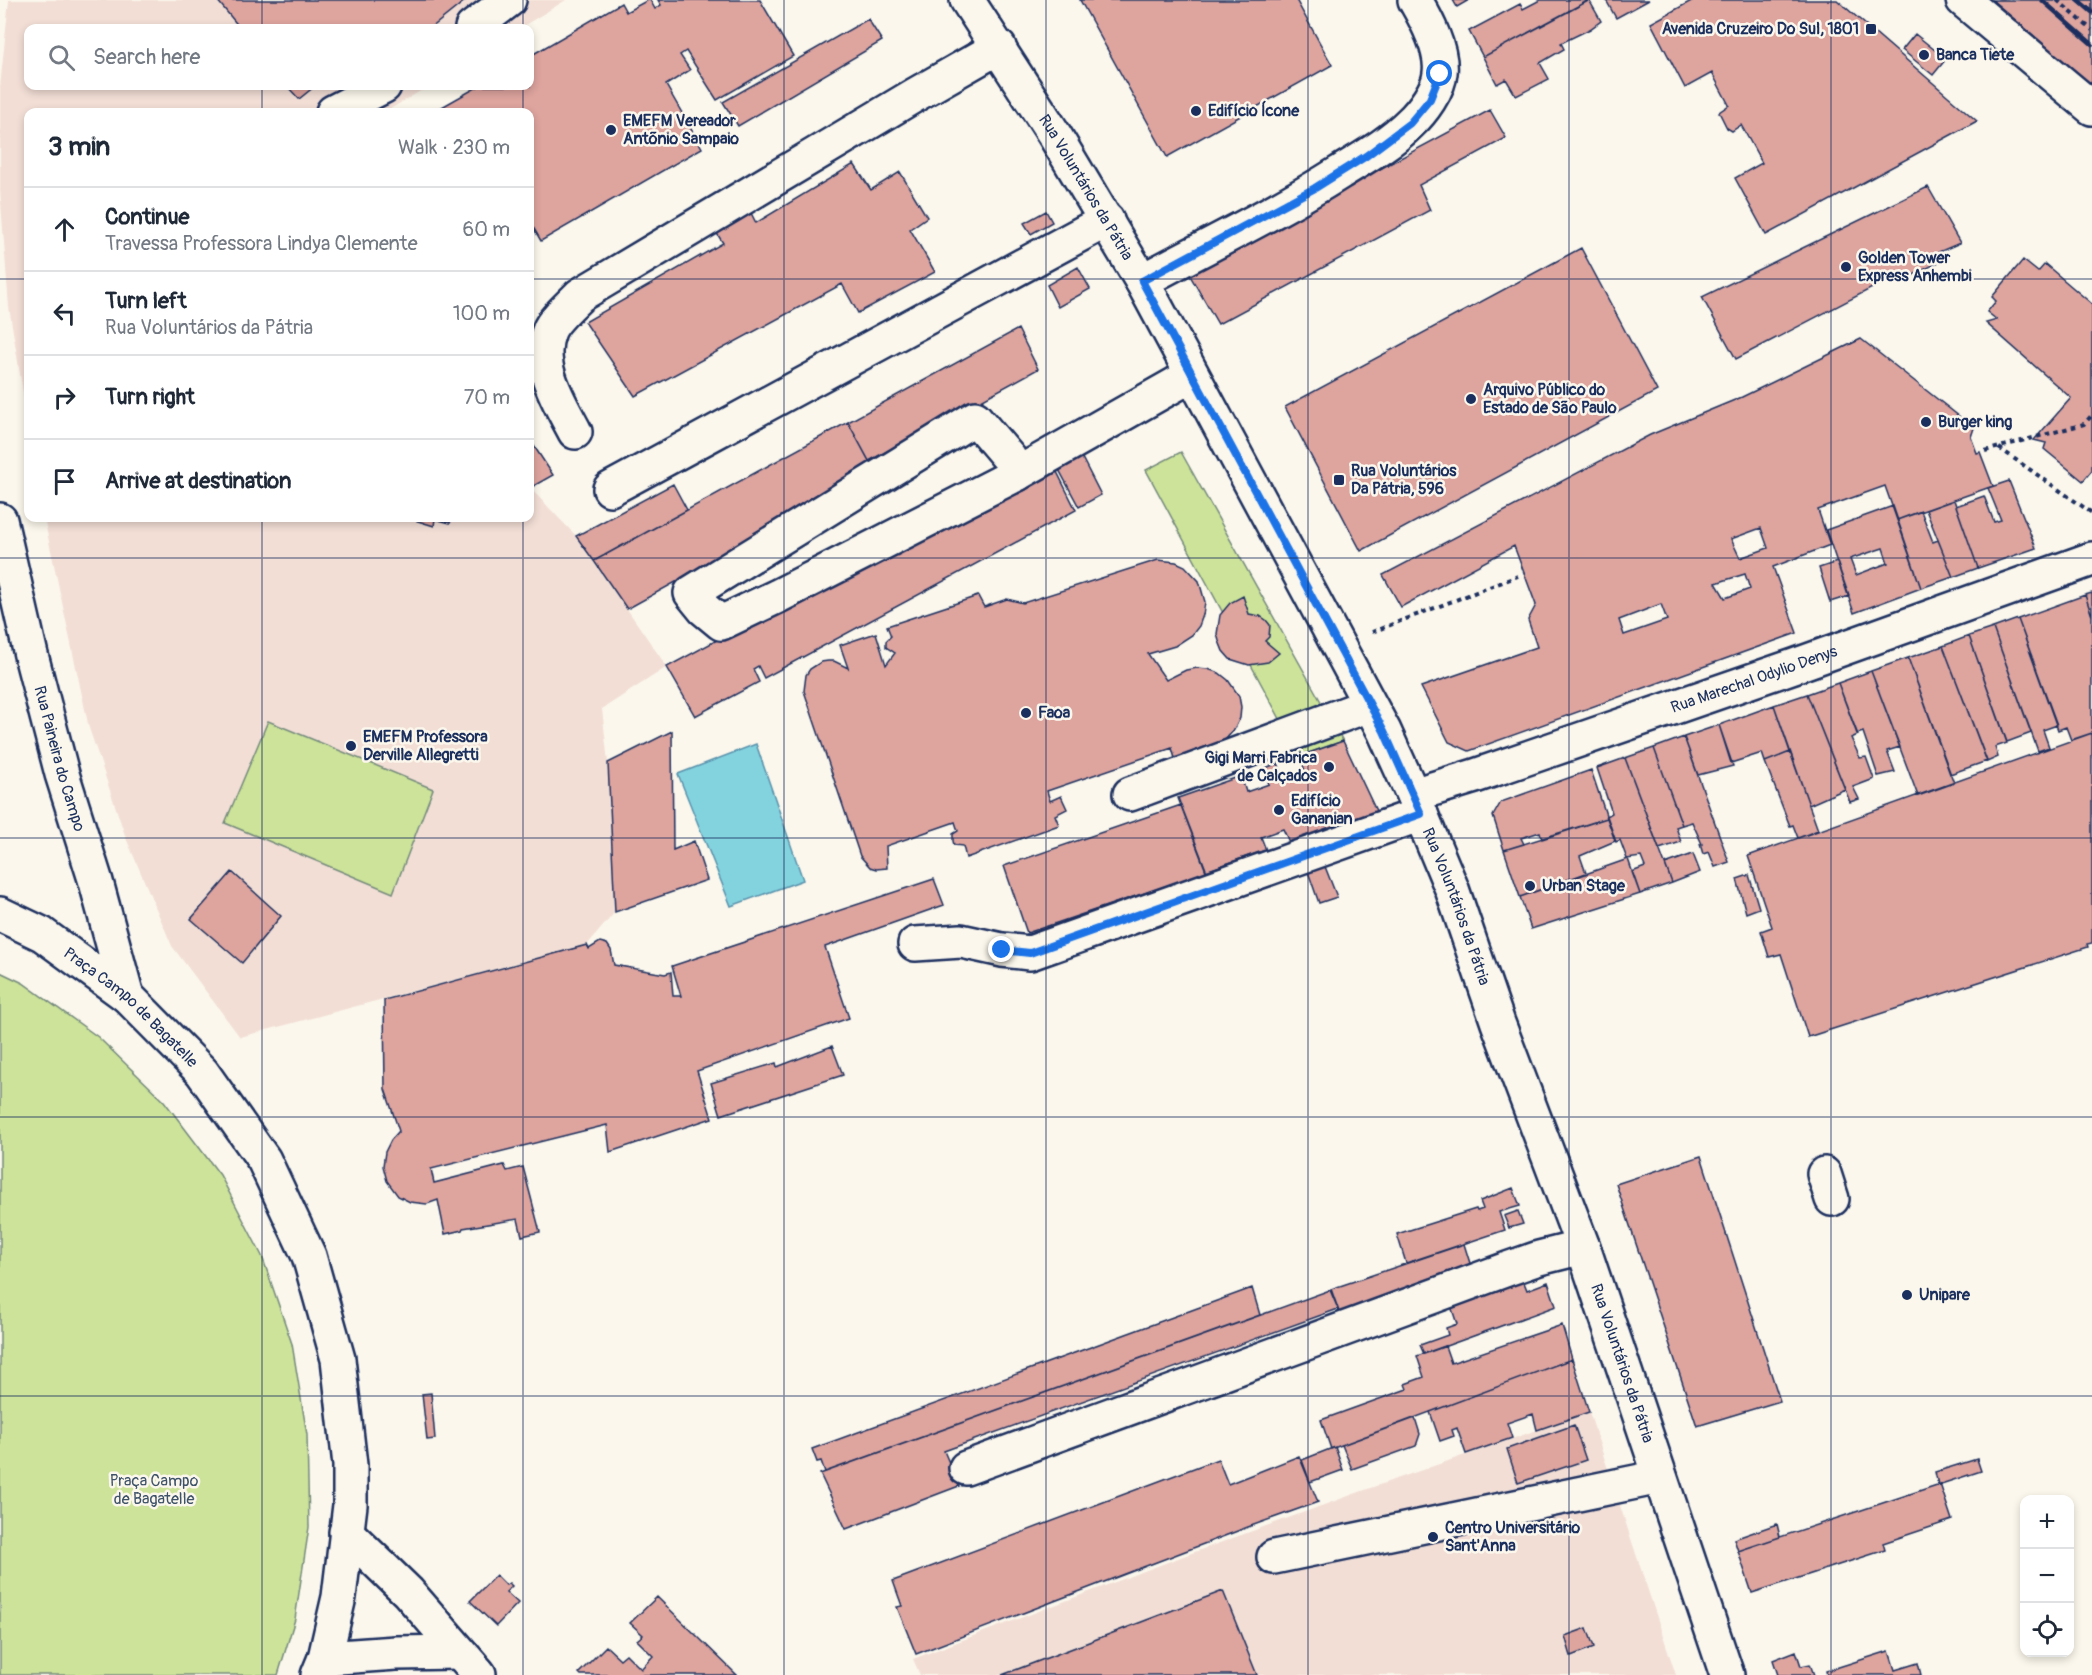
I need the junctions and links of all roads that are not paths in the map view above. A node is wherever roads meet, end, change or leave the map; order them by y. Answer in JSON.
{"nodes":[{"id":1,"x":509,"y":0,"type":"edge"},
{"id":2,"x":967,"y":0,"type":"edge"},
{"id":3,"x":1415,"y":0,"type":"edge"},
{"id":4,"x":1963,"y":0,"type":"edge"},
{"id":5,"x":477,"y":24,"type":"edge"},
{"id":6,"x":999,"y":47,"type":"junction"},
{"id":7,"x":376,"y":90,"type":"edge"},
{"id":8,"x":341,"y":108,"type":"edge"},
{"id":9,"x":2092,"y":108,"type":"edge"},
{"id":10,"x":1107,"y":220,"type":"junction"},
{"id":11,"x":1142,"y":281,"type":"junction"},
{"id":12,"x":1192,"y":375,"type":"junction"},
{"id":13,"x":575,"y":432,"type":"dead end"},
{"id":14,"x":1017,"y":474,"type":"junction"},
{"id":15,"x":610,"y":489,"type":"dead end"},
{"id":16,"x":0,"y":520,"type":"edge"},
{"id":17,"x":2092,"y":559,"type":"edge"},
{"id":18,"x":1369,"y":705,"type":"junction"},
{"id":19,"x":1130,"y":794,"type":"dead end"},
{"id":20,"x":1417,"y":804,"type":"junction"},
{"id":21,"x":0,"y":914,"type":"edge"},
{"id":22,"x":915,"y":944,"type":"dead end"},
{"id":23,"x":127,"y":996,"type":"junction"},
{"id":24,"x":1583,"y":1247,"type":"junction"},
{"id":25,"x":966,"y":1468,"type":"dead end"},
{"id":26,"x":1660,"y":1477,"type":"junction"},
{"id":27,"x":346,"y":1532,"type":"junction"},
{"id":28,"x":1274,"y":1557,"type":"dead end"},
{"id":29,"x":468,"y":1663,"type":"edge"},
{"id":30,"x":321,"y":1667,"type":"edge"},
{"id":31,"x":1727,"y":1675,"type":"edge"}],
"edges":[{"from":1,"to":5,"type":"main road"},
{"from":2,"to":6,"type":"main road","name":"Rua Voluntários da Pátria"},
{"from":3,"to":11,"type":"main road"},
{"from":4,"to":9,"type":"main road"},
{"from":6,"to":10,"type":"main road","name":"Rua Voluntários da Pátria"},
{"from":6,"to":13,"type":"main road"},
{"from":7,"to":8,"type":"main road"},
{"from":10,"to":11,"type":"main road","name":"Rua Voluntários da Pátria"},
{"from":10,"to":15,"type":"main road"},
{"from":11,"to":12,"type":"main road","name":"Rua Voluntários da Pátria"},
{"from":12,"to":14,"type":"main road"},
{"from":12,"to":18,"type":"main road","name":"Rua Voluntários da Pátria"},
{"from":14,"to":14,"type":"main road"},
{"from":16,"to":23,"type":"main road","name":"Rua Paineira do Campo"},
{"from":17,"to":20,"type":"main road","name":"Rua Marechal Odylio Denys"},
{"from":18,"to":19,"type":"main road"},
{"from":18,"to":20,"type":"main road","name":"Rua Voluntários da Pátria"},
{"from":20,"to":22,"type":"main road","name":"Rua Marechal Odylio Denys"},
{"from":20,"to":24,"type":"main road","name":"Rua Voluntários da Pátria"},
{"from":21,"to":23,"type":"main road","name":"Praça Campo de Bagatelle"},
{"from":23,"to":27,"type":"main road","name":"Praça Campo de Bagatelle"},
{"from":24,"to":25,"type":"main road"},
{"from":24,"to":26,"type":"main road","name":"Rua Voluntários da Pátria"},
{"from":26,"to":28,"type":"main road"},
{"from":26,"to":31,"type":"main road","name":"Rua Voluntários da Pátria"},
{"from":27,"to":29,"type":"main road"},
{"from":27,"to":30,"type":"main road","name":"Praça Campo de Bagatelle"},
{"from":29,"to":30,"type":"main road"}]}
